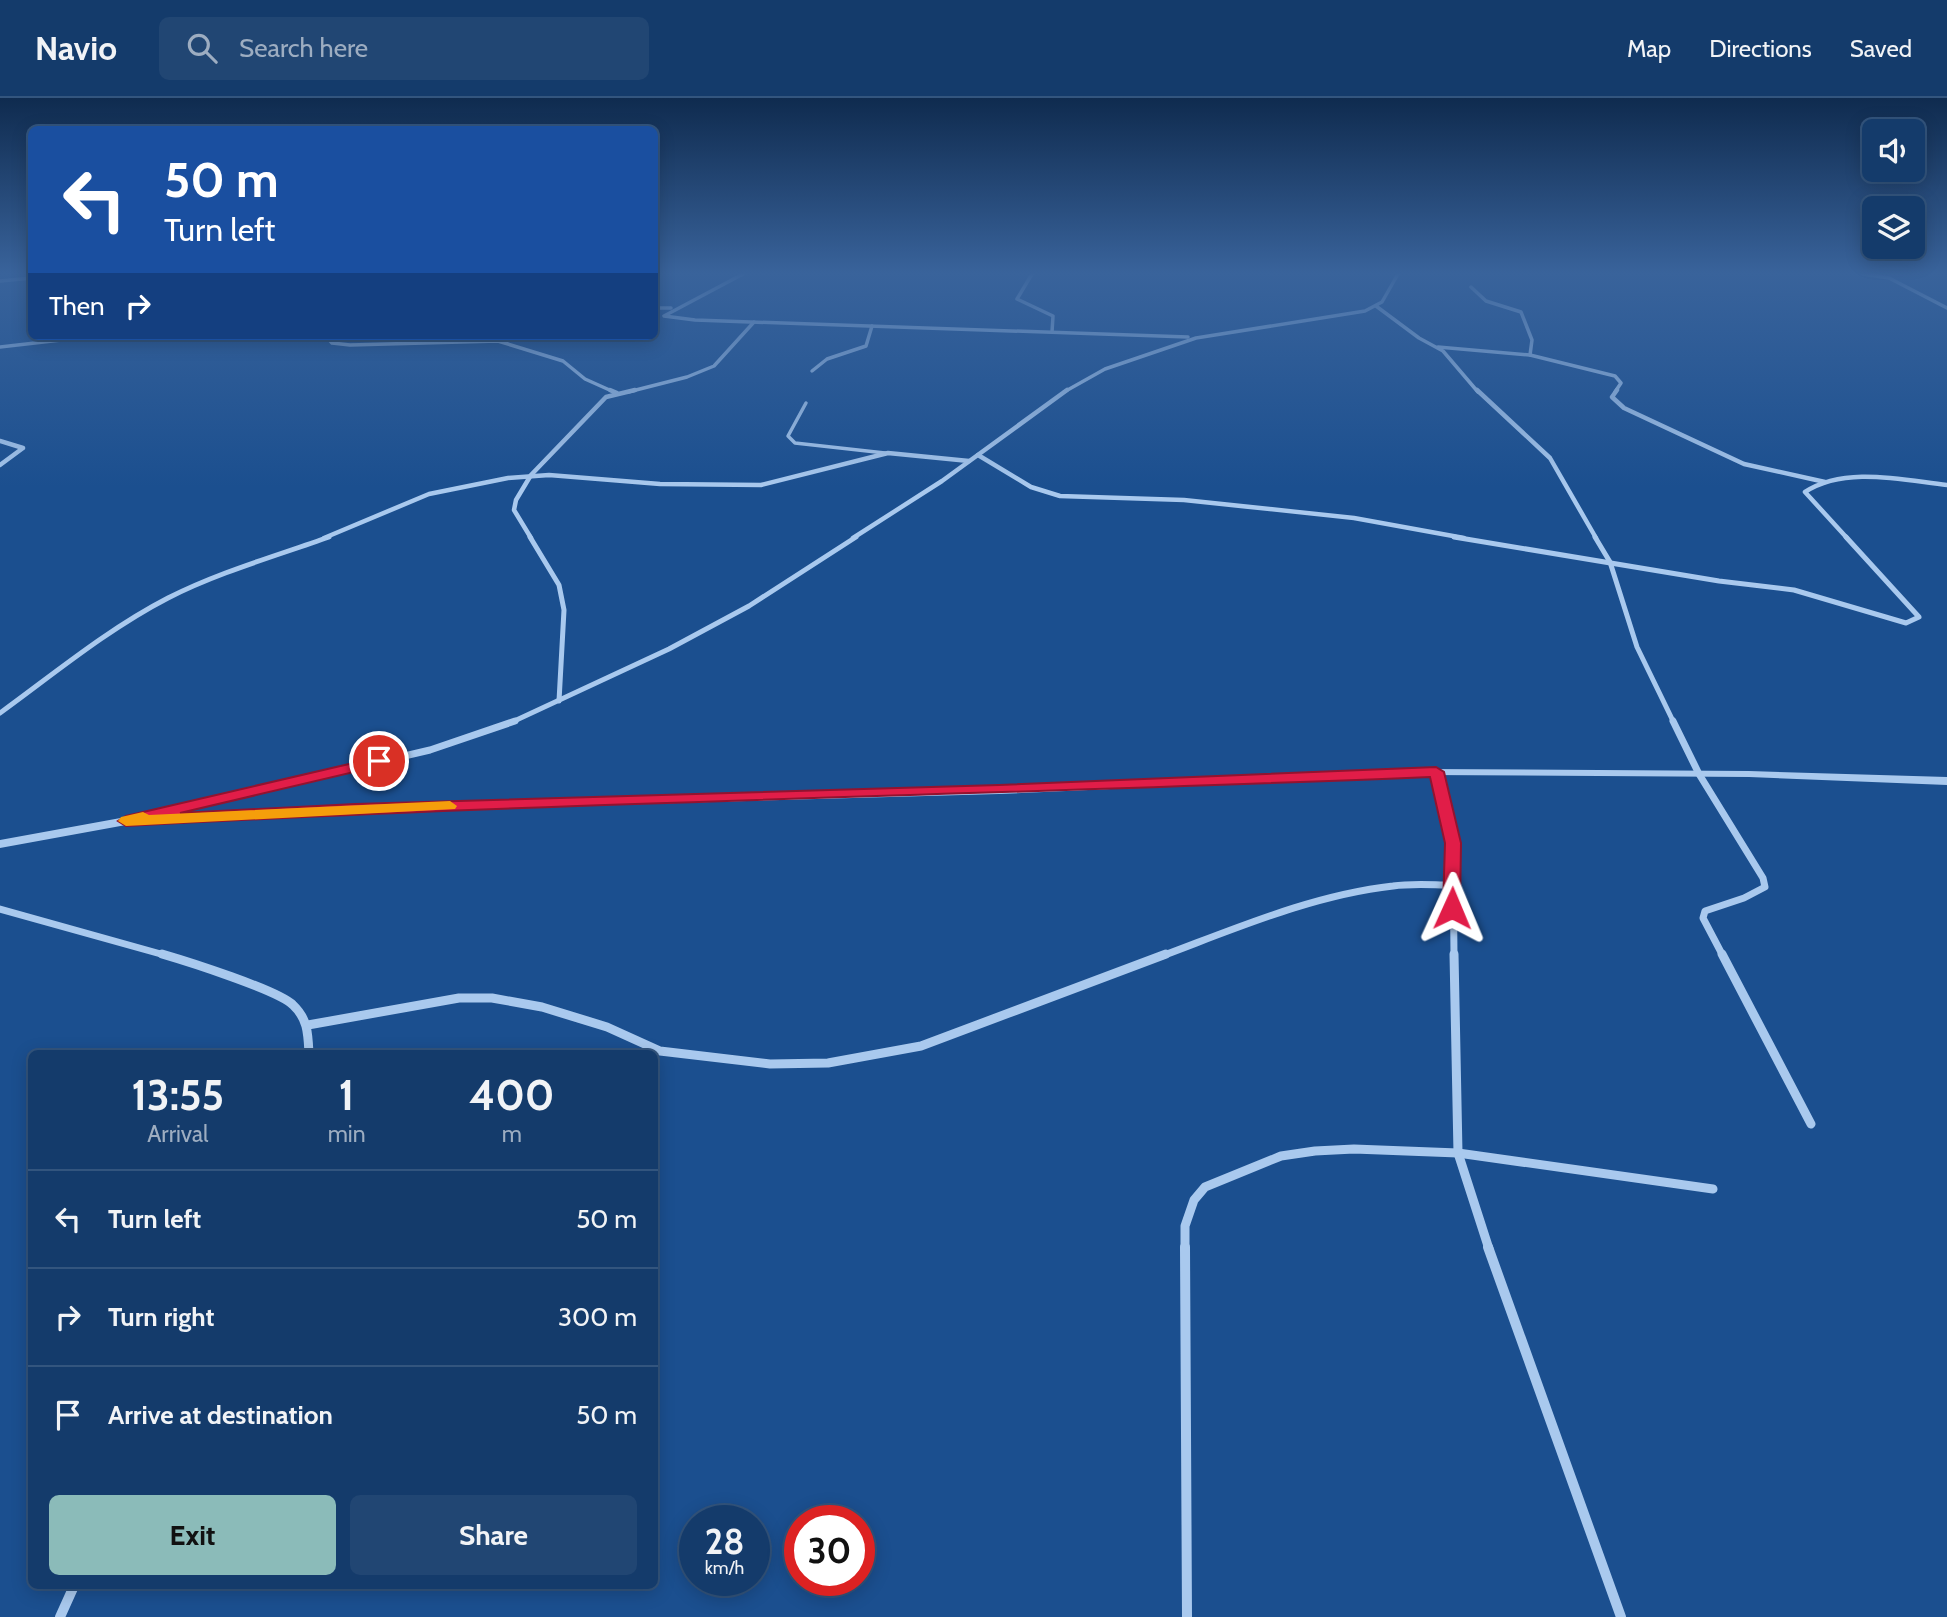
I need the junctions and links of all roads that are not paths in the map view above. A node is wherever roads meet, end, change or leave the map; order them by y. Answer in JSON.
{"nodes":[{"id":1,"x":18,"y":345,"type":"edge"},
{"id":2,"x":512,"y":345,"type":"edge"},
{"id":3,"x":733,"y":345,"type":"edge"},
{"id":4,"x":866,"y":345,"type":"edge"},
{"id":5,"x":1175,"y":345,"type":"edge"},
{"id":6,"x":1432,"y":345,"type":"edge"},
{"id":7,"x":1531,"y":345,"type":"edge"},
{"id":8,"x":0,"y":347,"type":"edge"},
{"id":9,"x":1436,"y":347,"type":"junction"},
{"id":10,"x":1530,"y":355,"type":"junction"},
{"id":11,"x":812,"y":371,"type":"dead end"},
{"id":12,"x":617,"y":393,"type":"junction"},
{"id":13,"x":806,"y":403,"type":"dead end"},
{"id":14,"x":0,"y":441,"type":"edge"},
{"id":15,"x":888,"y":453,"type":"junction"},
{"id":16,"x":978,"y":455,"type":"junction"},
{"id":17,"x":970,"y":461,"type":"junction"},
{"id":18,"x":0,"y":466,"type":"edge"},
{"id":19,"x":531,"y":475,"type":"junction"},
{"id":20,"x":1826,"y":483,"type":"junction"},
{"id":21,"x":1947,"y":485,"type":"edge"},
{"id":22,"x":1610,"y":562,"type":"junction"},
{"id":23,"x":559,"y":701,"type":"junction"},
{"id":24,"x":0,"y":713,"type":"edge"},
{"id":25,"x":1436,"y":772,"type":"junction"},
{"id":26,"x":1699,"y":774,"type":"junction"},
{"id":27,"x":1947,"y":781,"type":"edge"},
{"id":28,"x":126,"y":821,"type":"junction"},
{"id":29,"x":0,"y":844,"type":"edge"},
{"id":30,"x":1452,"y":885,"type":"junction"},
{"id":31,"x":0,"y":909,"type":"edge"},
{"id":32,"x":308,"y":1025,"type":"junction"},
{"id":33,"x":309,"y":1050,"type":"edge"},
{"id":34,"x":658,"y":1050,"type":"edge"},
{"id":35,"x":658,"y":1050,"type":"edge"},
{"id":36,"x":1811,"y":1124,"type":"dead end"},
{"id":37,"x":1458,"y":1153,"type":"junction"},
{"id":38,"x":1713,"y":1189,"type":"dead end"},
{"id":39,"x":73,"y":1589,"type":"edge"},
{"id":40,"x":60,"y":1617,"type":"edge"},
{"id":41,"x":1187,"y":1617,"type":"edge"},
{"id":42,"x":1621,"y":1617,"type":"edge"}],
"edges":[{"from":1,"to":8,"type":"street"},
{"from":2,"to":12,"type":"street"},
{"from":3,"to":12,"type":"street"},
{"from":4,"to":11,"type":"street"},
{"from":5,"to":16,"type":"street"},
{"from":6,"to":9,"type":"street"},
{"from":7,"to":10,"type":"street"},
{"from":9,"to":10,"type":"street"},
{"from":9,"to":22,"type":"street"},
{"from":10,"to":20,"type":"street"},
{"from":12,"to":19,"type":"street"},
{"from":13,"to":15,"type":"lane"},
{"from":14,"to":18,"type":"street"},
{"from":15,"to":17,"type":"street"},
{"from":15,"to":19,"type":"street"},
{"from":16,"to":17,"type":"street"},
{"from":16,"to":22,"type":"street"},
{"from":17,"to":23,"type":"street"},
{"from":19,"to":23,"type":"street"},
{"from":19,"to":24,"type":"street"},
{"from":20,"to":21,"type":"street"},
{"from":20,"to":22,"type":"street"},
{"from":22,"to":26,"type":"street"},
{"from":23,"to":28,"type":"street"},
{"from":25,"to":26,"type":"street"},
{"from":25,"to":28,"type":"street"},
{"from":25,"to":30,"type":"street"},
{"from":26,"to":27,"type":"street"},
{"from":26,"to":36,"type":"street"},
{"from":28,"to":29,"type":"street"},
{"from":30,"to":34,"type":"street"},
{"from":30,"to":37,"type":"street"},
{"from":31,"to":32,"type":"street"},
{"from":32,"to":33,"type":"street"},
{"from":32,"to":35,"type":"street"},
{"from":37,"to":38,"type":"street"},
{"from":37,"to":41,"type":"street"},
{"from":37,"to":42,"type":"street"},
{"from":39,"to":40,"type":"street"}]}
